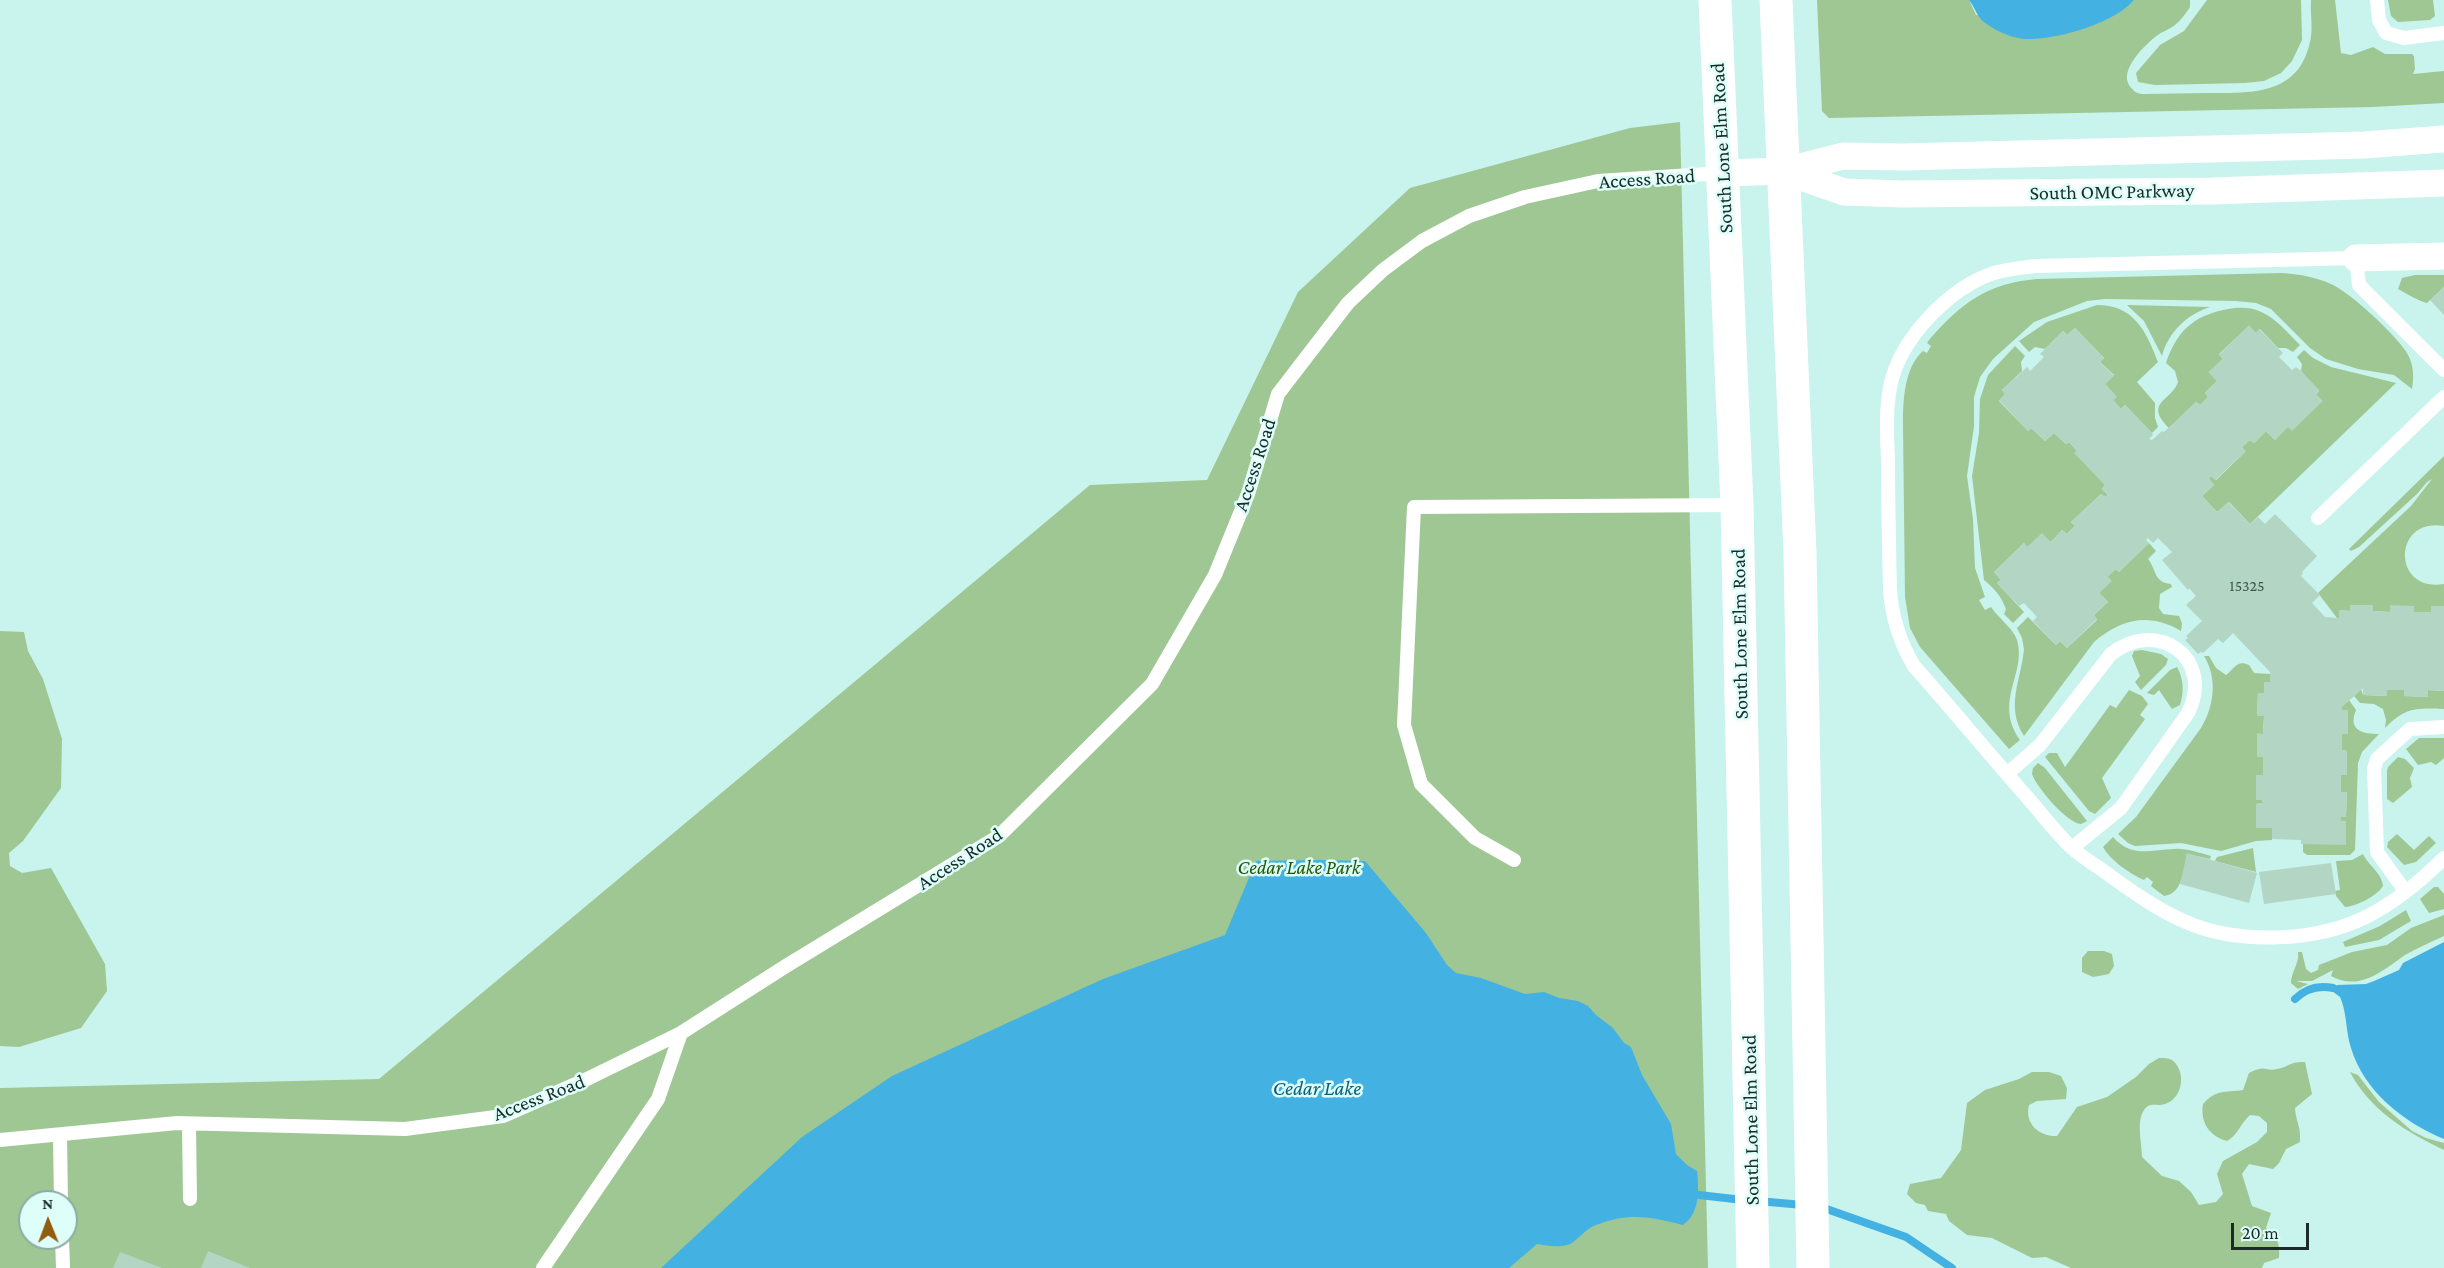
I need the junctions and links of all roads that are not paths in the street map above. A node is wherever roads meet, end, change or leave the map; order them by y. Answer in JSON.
{"nodes":[{"id":1,"x":1715,"y":0,"type":"edge"},
{"id":2,"x":1776,"y":0,"type":"edge"},
{"id":3,"x":2377,"y":0,"type":"edge"},
{"id":4,"x":2444,"y":33,"type":"edge"},
{"id":5,"x":2444,"y":139,"type":"edge"},
{"id":6,"x":1784,"y":171,"type":"junction"},
{"id":7,"x":1723,"y":173,"type":"junction"},
{"id":8,"x":2444,"y":183,"type":"edge"},
{"id":9,"x":2444,"y":256,"type":"edge"},
{"id":10,"x":2356,"y":258,"type":"junction"},
{"id":11,"x":2444,"y":370,"type":"edge"},
{"id":12,"x":2444,"y":397,"type":"edge"},
{"id":13,"x":1737,"y":505,"type":"junction"},
{"id":14,"x":2318,"y":518,"type":"dead end"},
{"id":15,"x":2444,"y":727,"type":"edge"},
{"id":16,"x":2007,"y":774,"type":"junction"},
{"id":17,"x":2072,"y":848,"type":"junction"},
{"id":18,"x":2444,"y":858,"type":"edge"},
{"id":19,"x":1514,"y":860,"type":"dead end"},
{"id":20,"x":2405,"y":891,"type":"junction"},
{"id":21,"x":681,"y":1033,"type":"junction"},
{"id":22,"x":189,"y":1124,"type":"junction"},
{"id":23,"x":60,"y":1135,"type":"junction"},
{"id":24,"x":0,"y":1140,"type":"edge"},
{"id":25,"x":62,"y":1190,"type":"edge"},
{"id":26,"x":190,"y":1199,"type":"dead end"},
{"id":27,"x":62,"y":1250,"type":"edge"},
{"id":28,"x":63,"y":1268,"type":"edge"},
{"id":29,"x":543,"y":1268,"type":"edge"},
{"id":30,"x":1753,"y":1268,"type":"edge"},
{"id":31,"x":1813,"y":1268,"type":"edge"}],
"edges":[{"from":1,"to":7,"type":"main road","name":"South Lone Elm Road"},
{"from":2,"to":6,"type":"main road"},
{"from":3,"to":4,"type":"lane"},
{"from":5,"to":6,"type":"street","name":"South OMC Parkway"},
{"from":6,"to":7,"type":"street","name":"South OMC Parkway"},
{"from":6,"to":8,"type":"street","name":"South OMC Parkway"},
{"from":6,"to":31,"type":"main road"},
{"from":7,"to":13,"type":"main road","name":"South Lone Elm Road"},
{"from":7,"to":21,"type":"lane","name":"Access Road"},
{"from":9,"to":10,"type":"street"},
{"from":10,"to":11,"type":"lane"},
{"from":10,"to":16,"type":"lane"},
{"from":12,"to":14,"type":"lane"},
{"from":13,"to":19,"type":"lane"},
{"from":13,"to":30,"type":"main road","name":"South Lone Elm Road"},
{"from":15,"to":20,"type":"lane"},
{"from":16,"to":17,"type":"lane"},
{"from":16,"to":17,"type":"lane"},
{"from":17,"to":20,"type":"lane"},
{"from":18,"to":20,"type":"lane"},
{"from":21,"to":22,"type":"lane","name":"Access Road"},
{"from":21,"to":29,"type":"lane"},
{"from":22,"to":23,"type":"lane","name":"Access Road"},
{"from":22,"to":26,"type":"lane"},
{"from":23,"to":24,"type":"lane","name":"Access Road"},
{"from":23,"to":25,"type":"lane"},
{"from":27,"to":28,"type":"lane"}]}
